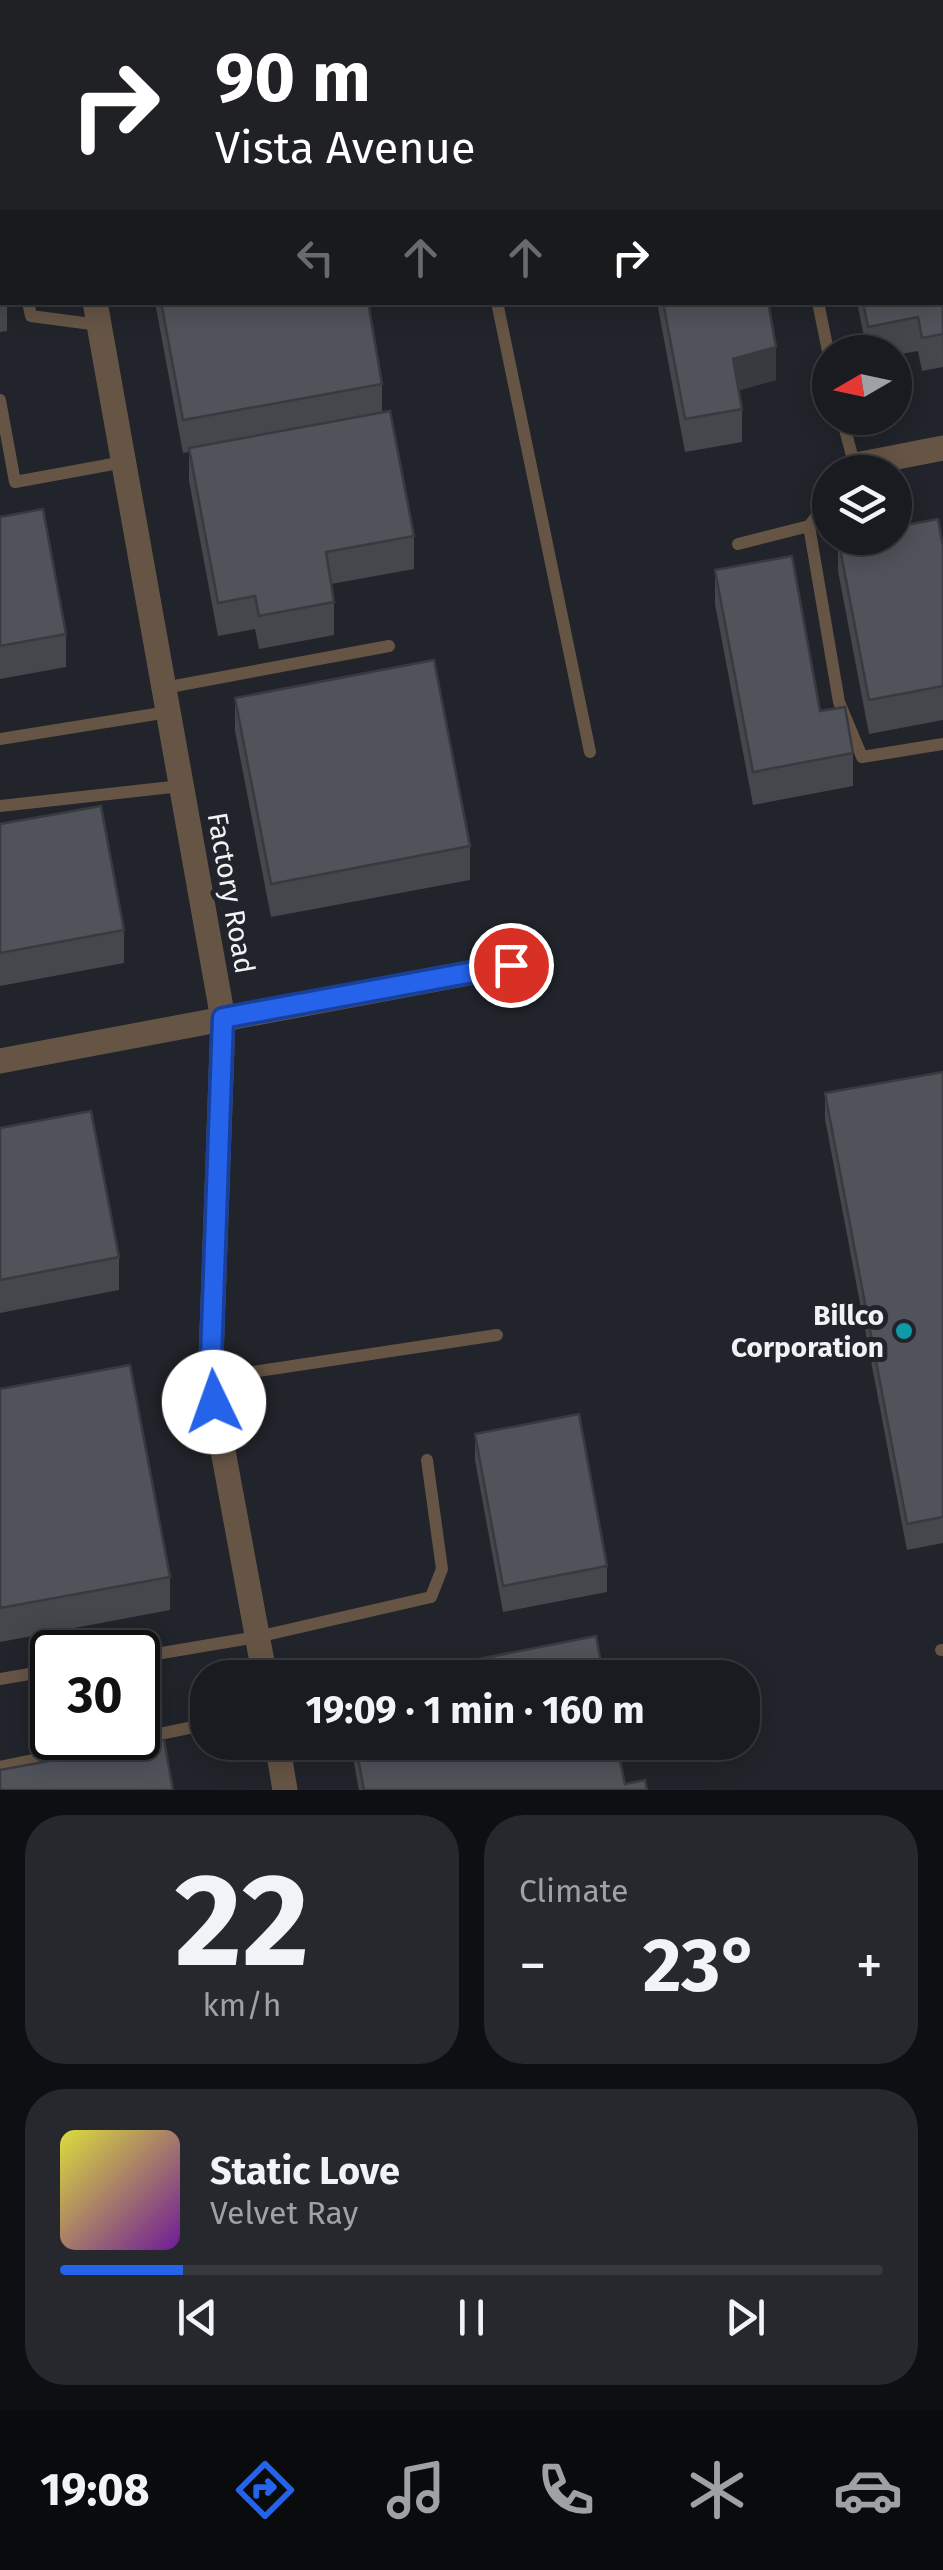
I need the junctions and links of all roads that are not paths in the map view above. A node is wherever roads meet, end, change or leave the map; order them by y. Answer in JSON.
{"nodes":[{"id":1,"x":29,"y":305,"type":"edge"},
{"id":2,"x":498,"y":305,"type":"edge"},
{"id":3,"x":819,"y":305,"type":"edge"},
{"id":4,"x":97,"y":314,"type":"edge"},
{"id":5,"x":825,"y":335,"type":"edge"},
{"id":6,"x":0,"y":400,"type":"edge"},
{"id":7,"x":943,"y":448,"type":"edge"},
{"id":8,"x":912,"y":455,"type":"edge"},
{"id":9,"x":124,"y":462,"type":"junction"},
{"id":10,"x":812,"y":522,"type":"edge"},
{"id":11,"x":809,"y":526,"type":"junction"},
{"id":12,"x":738,"y":544,"type":"dead end"},
{"id":13,"x":389,"y":646,"type":"dead end"},
{"id":14,"x":166,"y":700,"type":"junction"},
{"id":15,"x":0,"y":739,"type":"edge"},
{"id":16,"x":943,"y":744,"type":"edge"},
{"id":17,"x":590,"y":752,"type":"dead end"},
{"id":18,"x":182,"y":786,"type":"junction"},
{"id":19,"x":0,"y":806,"type":"edge"},
{"id":20,"x":511,"y":965,"type":"dead end"},
{"id":21,"x":223,"y":1018,"type":"junction"},
{"id":22,"x":0,"y":1061,"type":"edge"},
{"id":23,"x":496,"y":1335,"type":"dead end"},
{"id":24,"x":212,"y":1378,"type":"junction"},
{"id":25,"x":427,"y":1460,"type":"dead end"},
{"id":26,"x":257,"y":1637,"type":"junction"},
{"id":27,"x":160,"y":1652,"type":"edge"},
{"id":28,"x":261,"y":1660,"type":"edge"},
{"id":29,"x":30,"y":1674,"type":"edge"},
{"id":30,"x":0,"y":1679,"type":"edge"},
{"id":31,"x":190,"y":1728,"type":"edge"},
{"id":32,"x":280,"y":1760,"type":"edge"},
{"id":33,"x":0,"y":1767,"type":"edge"},
{"id":34,"x":286,"y":1790,"type":"edge"}],
"edges":[{"from":1,"to":4,"type":"lane"},
{"from":2,"to":17,"type":"lane"},
{"from":3,"to":5,"type":"lane"},
{"from":4,"to":9,"type":"street","name":"Factory Road"},
{"from":6,"to":9,"type":"lane"},
{"from":7,"to":8,"type":"street"},
{"from":9,"to":14,"type":"street","name":"Factory Road"},
{"from":10,"to":11,"type":"lane"},
{"from":11,"to":12,"type":"lane"},
{"from":11,"to":16,"type":"lane"},
{"from":13,"to":14,"type":"lane"},
{"from":14,"to":15,"type":"lane"},
{"from":14,"to":18,"type":"street","name":"Factory Road"},
{"from":18,"to":19,"type":"lane"},
{"from":18,"to":21,"type":"street","name":"Factory Road"},
{"from":20,"to":21,"type":"street"},
{"from":21,"to":22,"type":"street"},
{"from":21,"to":24,"type":"street","name":"Factory Road"},
{"from":23,"to":24,"type":"lane"},
{"from":24,"to":26,"type":"street","name":"Factory Road"},
{"from":25,"to":26,"type":"lane"},
{"from":26,"to":27,"type":"lane"},
{"from":26,"to":28,"type":"street","name":"Factory Road"},
{"from":29,"to":30,"type":"lane"},
{"from":31,"to":33,"type":"lane"},
{"from":32,"to":34,"type":"street"}]}
